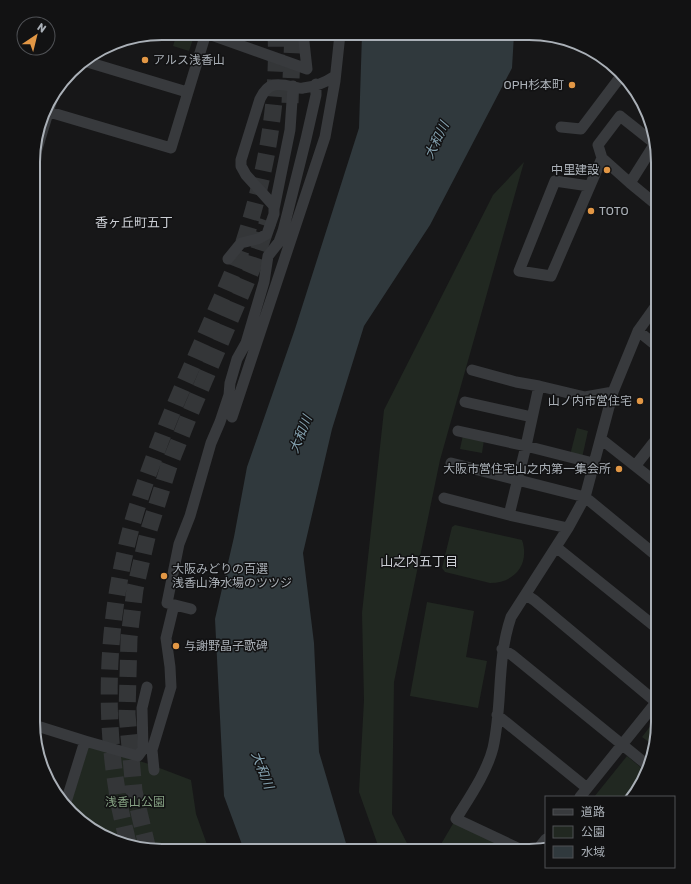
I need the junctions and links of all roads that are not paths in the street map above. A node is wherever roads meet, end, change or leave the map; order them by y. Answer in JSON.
{"nodes":[{"id":1,"x":204,"y":40,"type":"edge"},
{"id":2,"x":226,"y":40,"type":"edge"},
{"id":3,"x":304,"y":40,"type":"edge"},
{"id":4,"x":339,"y":40,"type":"edge"},
{"id":5,"x":91,"y":63,"type":"edge"},
{"id":6,"x":618,"y":79,"type":"edge"},
{"id":7,"x":334,"y":82,"type":"junction"},
{"id":8,"x":297,"y":87,"type":"junction"},
{"id":9,"x":316,"y":88,"type":"junction"},
{"id":10,"x":188,"y":92,"type":"junction"},
{"id":11,"x":48,"y":117,"type":"edge"},
{"id":12,"x":561,"y":126,"type":"dead end"},
{"id":13,"x":649,"y":140,"type":"edge"},
{"id":14,"x":650,"y":150,"type":"edge"},
{"id":15,"x":602,"y":158,"type":"junction"},
{"id":16,"x":630,"y":184,"type":"junction"},
{"id":17,"x":589,"y":186,"type":"junction"},
{"id":18,"x":651,"y":200,"type":"edge"},
{"id":19,"x":274,"y":209,"type":"junction"},
{"id":20,"x":228,"y":259,"type":"dead end"},
{"id":21,"x":651,"y":313,"type":"edge"},
{"id":22,"x":638,"y":331,"type":"junction"},
{"id":23,"x":651,"y":341,"type":"edge"},
{"id":24,"x":472,"y":370,"type":"dead end"},
{"id":25,"x":539,"y":386,"type":"junction"},
{"id":26,"x":614,"y":392,"type":"junction"},
{"id":27,"x":465,"y":402,"type":"dead end"},
{"id":28,"x":232,"y":417,"type":"dead end"},
{"id":29,"x":532,"y":417,"type":"junction"},
{"id":30,"x":458,"y":430,"type":"dead end"},
{"id":31,"x":601,"y":439,"type":"junction"},
{"id":32,"x":526,"y":446,"type":"junction"},
{"id":33,"x":651,"y":446,"type":"edge"},
{"id":34,"x":451,"y":463,"type":"dead end"},
{"id":35,"x":594,"y":463,"type":"junction"},
{"id":36,"x":636,"y":465,"type":"junction"},
{"id":37,"x":651,"y":478,"type":"edge"},
{"id":38,"x":517,"y":479,"type":"junction"},
{"id":39,"x":585,"y":497,"type":"junction"},
{"id":40,"x":444,"y":498,"type":"dead end"},
{"id":41,"x":509,"y":515,"type":"junction"},
{"id":42,"x":568,"y":528,"type":"junction"},
{"id":43,"x":556,"y":547,"type":"junction"},
{"id":44,"x":651,"y":551,"type":"edge"},
{"id":45,"x":526,"y":594,"type":"junction"},
{"id":46,"x":174,"y":605,"type":"junction"},
{"id":47,"x":191,"y":609,"type":"dead end"},
{"id":48,"x":651,"y":623,"type":"edge"},
{"id":49,"x":502,"y":649,"type":"junction"},
{"id":50,"x":148,"y":687,"type":"dead end"},
{"id":51,"x":651,"y":696,"type":"edge"},
{"id":52,"x":651,"y":709,"type":"edge"},
{"id":53,"x":497,"y":715,"type":"junction"},
{"id":54,"x":40,"y":727,"type":"edge"},
{"id":55,"x":85,"y":740,"type":"junction"},
{"id":56,"x":622,"y":745,"type":"junction"},
{"id":57,"x":644,"y":763,"type":"edge"},
{"id":58,"x":154,"y":770,"type":"dead end"},
{"id":59,"x":587,"y":788,"type":"junction"},
{"id":60,"x":581,"y":796,"type":"edge"},
{"id":61,"x":66,"y":797,"type":"edge"},
{"id":62,"x":510,"y":844,"type":"edge"}],
"edges":[{"from":1,"to":10,"type":"street"},
{"from":2,"to":3,"type":"street"},
{"from":4,"to":7,"type":"street"},
{"from":5,"to":10,"type":"street"},
{"from":6,"to":12,"type":"street"},
{"from":7,"to":9,"type":"street"},
{"from":7,"to":28,"type":"street"},
{"from":8,"to":9,"type":"street"},
{"from":8,"to":19,"type":"street"},
{"from":8,"to":19,"type":"street"},
{"from":9,"to":46,"type":"street"},
{"from":10,"to":11,"type":"street"},
{"from":13,"to":15,"type":"street"},
{"from":14,"to":16,"type":"street"},
{"from":15,"to":16,"type":"street"},
{"from":15,"to":17,"type":"street"},
{"from":16,"to":18,"type":"street"},
{"from":17,"to":17,"type":"street"},
{"from":19,"to":20,"type":"street"},
{"from":21,"to":22,"type":"street"},
{"from":22,"to":23,"type":"street"},
{"from":22,"to":26,"type":"street"},
{"from":24,"to":25,"type":"street"},
{"from":25,"to":26,"type":"street"},
{"from":25,"to":29,"type":"street"},
{"from":26,"to":31,"type":"street"},
{"from":27,"to":29,"type":"street"},
{"from":29,"to":32,"type":"street"},
{"from":30,"to":32,"type":"street"},
{"from":31,"to":35,"type":"street"},
{"from":31,"to":36,"type":"street"},
{"from":32,"to":35,"type":"street"},
{"from":32,"to":38,"type":"street"},
{"from":33,"to":36,"type":"street"},
{"from":34,"to":38,"type":"street"},
{"from":35,"to":39,"type":"street"},
{"from":36,"to":37,"type":"street"},
{"from":38,"to":39,"type":"street"},
{"from":38,"to":41,"type":"street"},
{"from":39,"to":42,"type":"street"},
{"from":39,"to":44,"type":"street"},
{"from":40,"to":41,"type":"street"},
{"from":41,"to":42,"type":"street"},
{"from":42,"to":43,"type":"street"},
{"from":43,"to":45,"type":"street"},
{"from":43,"to":48,"type":"street"},
{"from":45,"to":49,"type":"street"},
{"from":45,"to":51,"type":"street"},
{"from":46,"to":47,"type":"street"},
{"from":46,"to":58,"type":"street"},
{"from":49,"to":53,"type":"street"},
{"from":49,"to":56,"type":"street"},
{"from":50,"to":55,"type":"street"},
{"from":52,"to":56,"type":"street"},
{"from":53,"to":59,"type":"street"},
{"from":53,"to":62,"type":"street"},
{"from":54,"to":55,"type":"street"},
{"from":55,"to":61,"type":"street"},
{"from":56,"to":57,"type":"street"},
{"from":56,"to":59,"type":"street"},
{"from":59,"to":60,"type":"street"}]}
